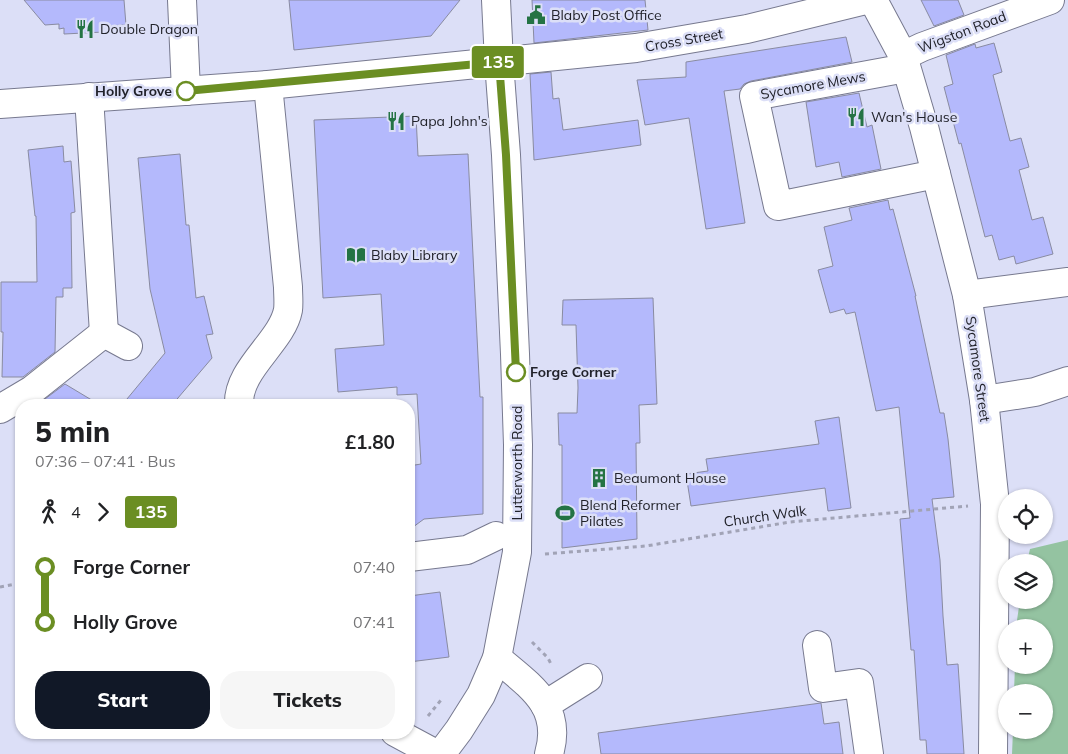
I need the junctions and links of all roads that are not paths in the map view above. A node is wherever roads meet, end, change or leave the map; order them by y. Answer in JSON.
{"nodes":[{"id":1,"x":182,"y":0,"type":"edge"},
{"id":2,"x":496,"y":0,"type":"edge"},
{"id":3,"x":866,"y":0,"type":"edge"},
{"id":4,"x":873,"y":0,"type":"edge"},
{"id":5,"x":1050,"y":0,"type":"edge"},
{"id":6,"x":499,"y":62,"type":"junction"},
{"id":7,"x":904,"y":62,"type":"junction"},
{"id":8,"x":268,"y":85,"type":"junction"},
{"id":9,"x":186,"y":91,"type":"junction"},
{"id":10,"x":89,"y":97,"type":"junction"},
{"id":11,"x":0,"y":104,"type":"edge"},
{"id":12,"x":936,"y":174,"type":"junction"},
{"id":13,"x":1068,"y":282,"type":"edge"},
{"id":14,"x":966,"y":295,"type":"junction"},
{"id":15,"x":104,"y":333,"type":"junction"},
{"id":16,"x":128,"y":346,"type":"dead end"},
{"id":17,"x":1068,"y":381,"type":"edge"},
{"id":18,"x":17,"y":399,"type":"edge"},
{"id":19,"x":239,"y":399,"type":"edge"},
{"id":20,"x":15,"y":400,"type":"edge"},
{"id":21,"x":984,"y":400,"type":"junction"},
{"id":22,"x":0,"y":409,"type":"edge"},
{"id":23,"x":496,"y":536,"type":"dead end"},
{"id":24,"x":415,"y":556,"type":"edge"},
{"id":25,"x":817,"y":645,"type":"dead end"},
{"id":26,"x":497,"y":658,"type":"junction"},
{"id":27,"x":588,"y":678,"type":"dead end"},
{"id":28,"x":545,"y":705,"type":"junction"},
{"id":29,"x":408,"y":739,"type":"edge"},
{"id":30,"x":436,"y":754,"type":"edge"},
{"id":31,"x":441,"y":754,"type":"edge"},
{"id":32,"x":549,"y":754,"type":"edge"},
{"id":33,"x":869,"y":754,"type":"edge"},
{"id":34,"x":993,"y":754,"type":"edge"}],
"edges":[{"from":1,"to":9,"type":"street"},
{"from":2,"to":6,"type":"street","name":"Lutterworth Road"},
{"from":3,"to":6,"type":"street","name":"Cross Street"},
{"from":4,"to":7,"type":"street","name":"Sycamore Street"},
{"from":5,"to":7,"type":"street","name":"Wigston Road"},
{"from":6,"to":8,"type":"street","name":"Cross Street"},
{"from":6,"to":26,"type":"street","name":"Lutterworth Road"},
{"from":7,"to":12,"type":"street","name":"Sycamore Street"},
{"from":7,"to":12,"type":"street","name":"Sycamore Mews"},
{"from":8,"to":9,"type":"street","name":"Cross Street"},
{"from":8,"to":19,"type":"street"},
{"from":9,"to":10,"type":"street","name":"Cross Street"},
{"from":10,"to":11,"type":"street","name":"Cross Street"},
{"from":10,"to":15,"type":"street"},
{"from":12,"to":14,"type":"street","name":"Sycamore Street"},
{"from":13,"to":14,"type":"street"},
{"from":14,"to":21,"type":"street","name":"Sycamore Street"},
{"from":15,"to":16,"type":"street"},
{"from":15,"to":18,"type":"street"},
{"from":17,"to":21,"type":"street"},
{"from":20,"to":22,"type":"street"},
{"from":21,"to":34,"type":"street","name":"Sycamore Street"},
{"from":23,"to":24,"type":"street"},
{"from":25,"to":33,"type":"street"},
{"from":26,"to":28,"type":"street"},
{"from":26,"to":31,"type":"street","name":"Lutterworth Road"},
{"from":27,"to":28,"type":"street"},
{"from":28,"to":32,"type":"street"},
{"from":29,"to":30,"type":"street"}]}
